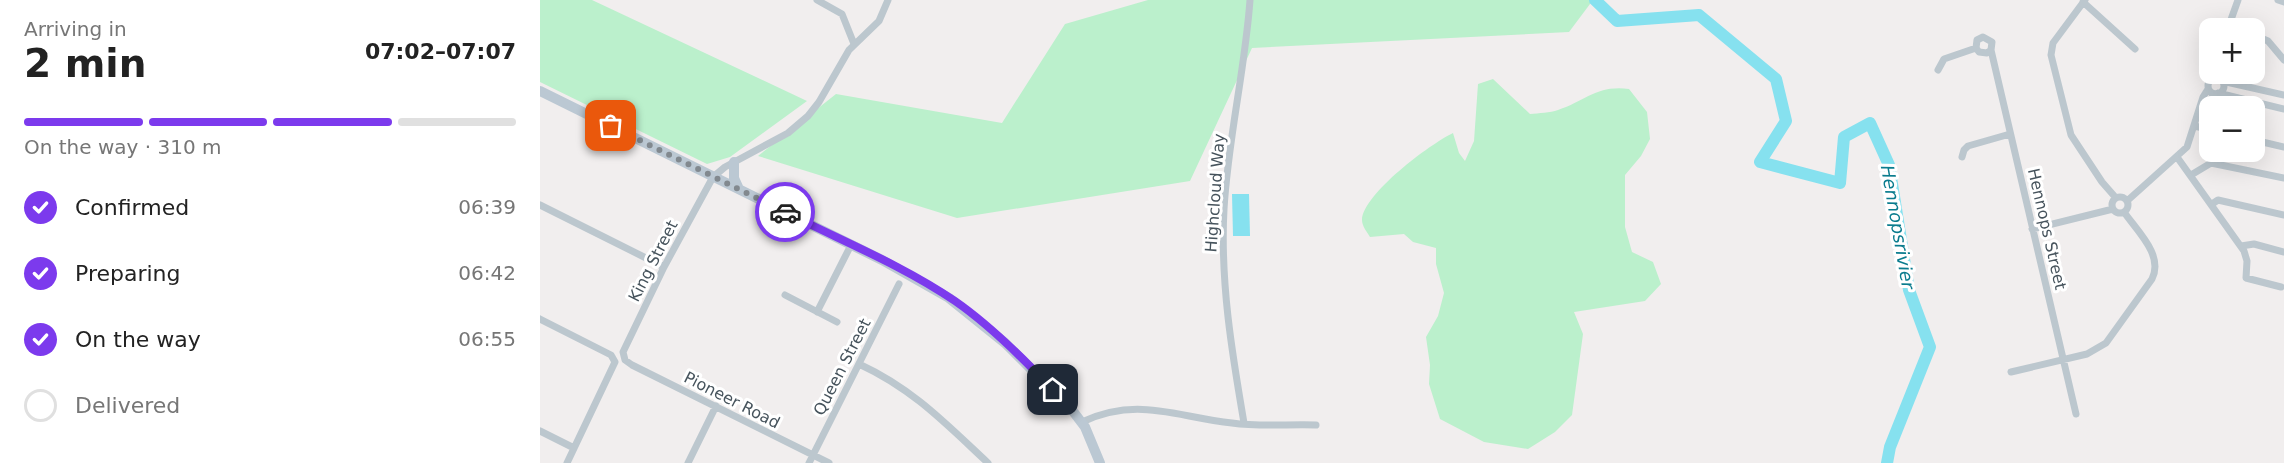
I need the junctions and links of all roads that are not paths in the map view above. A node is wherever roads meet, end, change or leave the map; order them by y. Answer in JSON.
{"nodes":[{"id":1,"x":817,"y":0,"type":"edge"},
{"id":2,"x":888,"y":0,"type":"edge"},
{"id":3,"x":1250,"y":0,"type":"edge"},
{"id":4,"x":2238,"y":0,"type":"edge"},
{"id":5,"x":2278,"y":0,"type":"edge"},
{"id":6,"x":2084,"y":1,"type":"edge"},
{"id":7,"x":2284,"y":2,"type":"edge"},
{"id":8,"x":2232,"y":18,"type":"edge"},
{"id":9,"x":2265,"y":40,"type":"edge"},
{"id":10,"x":854,"y":44,"type":"junction"},
{"id":11,"x":1976,"y":48,"type":"junction"},
{"id":12,"x":2135,"y":49,"type":"dead end"},
{"id":13,"x":1991,"y":50,"type":"junction"},
{"id":14,"x":2284,"y":60,"type":"edge"},
{"id":15,"x":1938,"y":70,"type":"dead end"},
{"id":16,"x":2211,"y":84,"type":"edge"},
{"id":17,"x":2220,"y":84,"type":"edge"},
{"id":18,"x":2240,"y":84,"type":"edge"},
{"id":19,"x":2208,"y":89,"type":"junction"},
{"id":20,"x":540,"y":91,"type":"edge"},
{"id":21,"x":2265,"y":91,"type":"junction"},
{"id":22,"x":2217,"y":94,"type":"junction"},
{"id":23,"x":2284,"y":95,"type":"edge"},
{"id":24,"x":2205,"y":96,"type":"edge"},
{"id":25,"x":2225,"y":96,"type":"edge"},
{"id":26,"x":2264,"y":96,"type":"edge"},
{"id":27,"x":2265,"y":106,"type":"edge"},
{"id":28,"x":2284,"y":109,"type":"edge"},
{"id":29,"x":2199,"y":112,"type":"edge"},
{"id":30,"x":2195,"y":126,"type":"junction"},
{"id":31,"x":2199,"y":127,"type":"edge"},
{"id":32,"x":2010,"y":134,"type":"junction"},
{"id":33,"x":2265,"y":143,"type":"edge"},
{"id":34,"x":2284,"y":147,"type":"edge"},
{"id":35,"x":1962,"y":157,"type":"dead end"},
{"id":36,"x":2177,"y":157,"type":"junction"},
{"id":37,"x":734,"y":162,"type":"junction"},
{"id":38,"x":2191,"y":175,"type":"junction"},
{"id":39,"x":713,"y":177,"type":"junction"},
{"id":40,"x":2284,"y":178,"type":"edge"},
{"id":41,"x":739,"y":189,"type":"junction"},
{"id":42,"x":2116,"y":198,"type":"junction"},
{"id":43,"x":2127,"y":201,"type":"junction"},
{"id":44,"x":2212,"y":204,"type":"junction"},
{"id":45,"x":540,"y":205,"type":"edge"},
{"id":46,"x":2113,"y":209,"type":"junction"},
{"id":47,"x":2124,"y":212,"type":"junction"},
{"id":48,"x":2284,"y":215,"type":"edge"},
{"id":49,"x":2032,"y":229,"type":"junction"},
{"id":50,"x":851,"y":245,"type":"junction"},
{"id":51,"x":2241,"y":246,"type":"junction"},
{"id":52,"x":2284,"y":252,"type":"edge"},
{"id":53,"x":664,"y":267,"type":"junction"},
{"id":54,"x":899,"y":284,"type":"dead end"},
{"id":55,"x":2281,"y":288,"type":"dead end"},
{"id":56,"x":785,"y":295,"type":"dead end"},
{"id":57,"x":817,"y":312,"type":"junction"},
{"id":58,"x":540,"y":319,"type":"edge"},
{"id":59,"x":837,"y":322,"type":"dead end"},
{"id":60,"x":2064,"y":359,"type":"junction"},
{"id":61,"x":625,"y":360,"type":"joint"},
{"id":62,"x":859,"y":364,"type":"junction"},
{"id":63,"x":2011,"y":372,"type":"dead end"},
{"id":64,"x":716,"y":406,"type":"junction"},
{"id":65,"x":2076,"y":414,"type":"dead end"},
{"id":66,"x":1082,"y":422,"type":"junction"},
{"id":67,"x":1244,"y":423,"type":"junction"},
{"id":68,"x":1316,"y":425,"type":"dead end"},
{"id":69,"x":540,"y":431,"type":"edge"},
{"id":70,"x":574,"y":448,"type":"junction"},
{"id":71,"x":811,"y":459,"type":"edge"},
{"id":72,"x":567,"y":463,"type":"edge"},
{"id":73,"x":688,"y":463,"type":"edge"},
{"id":74,"x":829,"y":463,"type":"edge"},
{"id":75,"x":988,"y":463,"type":"edge"},
{"id":76,"x":1100,"y":463,"type":"edge"}],
"edges":[{"from":1,"to":10,"type":"street"},
{"from":2,"to":10,"type":"street"},
{"from":3,"to":67,"type":"street","name":"Highcloud Way"},
{"from":4,"to":8,"type":"street"},
{"from":5,"to":7,"type":"street"},
{"from":6,"to":12,"type":"street"},
{"from":6,"to":42,"type":"street"},
{"from":9,"to":14,"type":"street"},
{"from":10,"to":37,"type":"street"},
{"from":11,"to":13,"type":"street"},
{"from":11,"to":13,"type":"street"},
{"from":11,"to":15,"type":"street"},
{"from":13,"to":32,"type":"street","name":"Hennops Street"},
{"from":16,"to":19,"type":"street"},
{"from":17,"to":22,"type":"street"},
{"from":18,"to":21,"type":"street"},
{"from":19,"to":22,"type":"street"},
{"from":19,"to":24,"type":"street"},
{"from":20,"to":39,"type":"main road"},
{"from":21,"to":23,"type":"street"},
{"from":21,"to":26,"type":"street"},
{"from":22,"to":25,"type":"street"},
{"from":27,"to":28,"type":"street"},
{"from":29,"to":30,"type":"street"},
{"from":30,"to":31,"type":"street"},
{"from":30,"to":36,"type":"street"},
{"from":32,"to":35,"type":"street"},
{"from":32,"to":49,"type":"street","name":"Hennops Street"},
{"from":33,"to":34,"type":"street"},
{"from":36,"to":38,"type":"street"},
{"from":36,"to":43,"type":"street"},
{"from":37,"to":39,"type":"street"},
{"from":37,"to":41,"type":"main road"},
{"from":38,"to":40,"type":"street"},
{"from":38,"to":44,"type":"street"},
{"from":39,"to":41,"type":"main road"},
{"from":39,"to":53,"type":"street","name":"King Street"},
{"from":41,"to":50,"type":"main road"},
{"from":42,"to":43,"type":"street"},
{"from":42,"to":46,"type":"street"},
{"from":43,"to":47,"type":"street"},
{"from":44,"to":48,"type":"street"},
{"from":44,"to":51,"type":"street"},
{"from":45,"to":53,"type":"street"},
{"from":46,"to":47,"type":"street"},
{"from":46,"to":49,"type":"street"},
{"from":47,"to":60,"type":"street"},
{"from":49,"to":60,"type":"street","name":"Hennops Street"},
{"from":50,"to":57,"type":"street"},
{"from":50,"to":66,"type":"main road"},
{"from":51,"to":52,"type":"street"},
{"from":51,"to":55,"type":"street"},
{"from":53,"to":61,"type":"street","name":"King Street"},
{"from":54,"to":62,"type":"street","name":"Queen Street"},
{"from":56,"to":57,"type":"street"},
{"from":57,"to":59,"type":"street"},
{"from":58,"to":70,"type":"street"},
{"from":60,"to":63,"type":"street"},
{"from":60,"to":65,"type":"street","name":"Hennops Street"},
{"from":61,"to":64,"type":"street","name":"Pioneer Road"},
{"from":62,"to":71,"type":"street","name":"Queen Street"},
{"from":62,"to":75,"type":"street"},
{"from":64,"to":71,"type":"street","name":"Pioneer Road"},
{"from":64,"to":73,"type":"street"},
{"from":66,"to":67,"type":"street"},
{"from":66,"to":76,"type":"main road"},
{"from":67,"to":68,"type":"street"},
{"from":69,"to":70,"type":"street"},
{"from":70,"to":72,"type":"street"},
{"from":71,"to":74,"type":"street","name":"Pioneer Road"}]}
